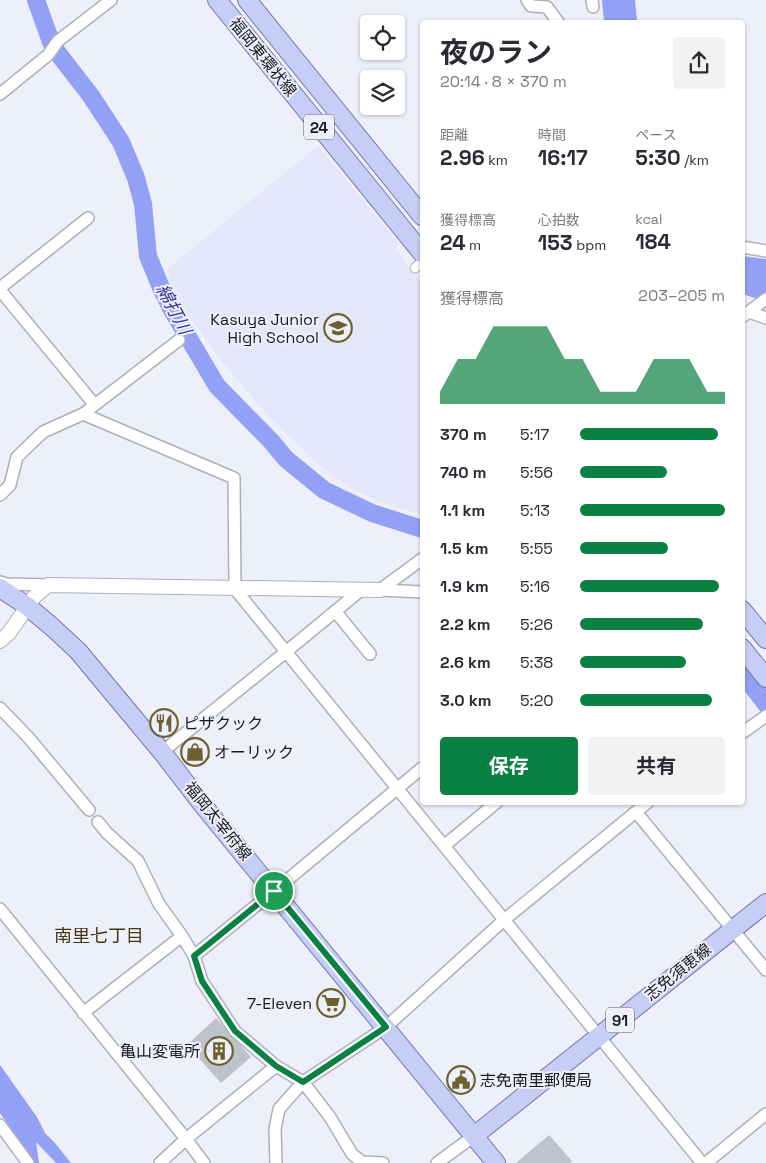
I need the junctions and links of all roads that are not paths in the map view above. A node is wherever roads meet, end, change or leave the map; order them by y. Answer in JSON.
{"nodes":[{"id":1,"x":111,"y":0,"type":"edge"},
{"id":2,"x":217,"y":0,"type":"edge"},
{"id":3,"x":246,"y":0,"type":"edge"},
{"id":4,"x":527,"y":0,"type":"edge"},
{"id":5,"x":557,"y":20,"type":"edge"},
{"id":6,"x":0,"y":94,"type":"edge"},
{"id":7,"x":420,"y":214,"type":"edge"},
{"id":8,"x":88,"y":218,"type":"dead end"},
{"id":9,"x":745,"y":247,"type":"edge"},
{"id":10,"x":766,"y":251,"type":"edge"},
{"id":11,"x":418,"y":261,"type":"edge"},
{"id":12,"x":0,"y":289,"type":"edge"},
{"id":13,"x":766,"y":299,"type":"edge"},
{"id":14,"x":748,"y":312,"type":"edge"},
{"id":15,"x":766,"y":318,"type":"edge"},
{"id":16,"x":179,"y":340,"type":"dead end"},
{"id":17,"x":94,"y":404,"type":"junction"},
{"id":18,"x":83,"y":414,"type":"junction"},
{"id":19,"x":0,"y":495,"type":"edge"},
{"id":20,"x":420,"y":560,"type":"edge"},
{"id":21,"x":0,"y":582,"type":"edge"},
{"id":22,"x":48,"y":585,"type":"junction"},
{"id":23,"x":0,"y":588,"type":"edge"},
{"id":24,"x":236,"y":589,"type":"junction"},
{"id":25,"x":361,"y":590,"type":"junction"},
{"id":26,"x":380,"y":590,"type":"junction"},
{"id":27,"x":420,"y":592,"type":"edge"},
{"id":28,"x":27,"y":606,"type":"junction"},
{"id":29,"x":335,"y":611,"type":"junction"},
{"id":30,"x":745,"y":614,"type":"edge"},
{"id":31,"x":766,"y":639,"type":"edge"},
{"id":32,"x":0,"y":641,"type":"edge"},
{"id":33,"x":287,"y":651,"type":"junction"},
{"id":34,"x":745,"y":652,"type":"edge"},
{"id":35,"x":370,"y":654,"type":"dead end"},
{"id":36,"x":766,"y":678,"type":"edge"},
{"id":37,"x":0,"y":708,"type":"edge"},
{"id":38,"x":766,"y":716,"type":"edge"},
{"id":39,"x":745,"y":731,"type":"edge"},
{"id":40,"x":162,"y":752,"type":"junction"},
{"id":41,"x":420,"y":770,"type":"edge"},
{"id":42,"x":398,"y":788,"type":"junction"},
{"id":43,"x":494,"y":805,"type":"edge"},
{"id":44,"x":645,"y":805,"type":"edge"},
{"id":45,"x":89,"y":810,"type":"dead end"},
{"id":46,"x":636,"y":812,"type":"junction"},
{"id":47,"x":98,"y":822,"type":"dead end"},
{"id":48,"x":445,"y":845,"type":"junction"},
{"id":49,"x":274,"y":891,"type":"junction"},
{"id":50,"x":766,"y":903,"type":"edge"},
{"id":51,"x":0,"y":909,"type":"edge"},
{"id":52,"x":504,"y":920,"type":"junction"},
{"id":53,"x":733,"y":929,"type":"junction"},
{"id":54,"x":182,"y":936,"type":"junction"},
{"id":55,"x":194,"y":956,"type":"junction"},
{"id":56,"x":766,"y":970,"type":"edge"},
{"id":57,"x":83,"y":1013,"type":"junction"},
{"id":58,"x":386,"y":1027,"type":"junction"},
{"id":59,"x":600,"y":1036,"type":"junction"},
{"id":60,"x":276,"y":1066,"type":"junction"},
{"id":61,"x":303,"y":1082,"type":"junction"},
{"id":62,"x":766,"y":1114,"type":"edge"},
{"id":63,"x":0,"y":1125,"type":"edge"},
{"id":64,"x":474,"y":1136,"type":"junction"},
{"id":65,"x":186,"y":1139,"type":"junction"},
{"id":66,"x":28,"y":1163,"type":"edge"},
{"id":67,"x":160,"y":1163,"type":"edge"},
{"id":68,"x":204,"y":1163,"type":"edge"},
{"id":69,"x":276,"y":1163,"type":"edge"},
{"id":70,"x":383,"y":1163,"type":"edge"},
{"id":71,"x":437,"y":1163,"type":"edge"},
{"id":72,"x":496,"y":1163,"type":"edge"},
{"id":73,"x":702,"y":1163,"type":"edge"},
{"id":74,"x":706,"y":1163,"type":"edge"}],
"edges":[{"from":1,"to":6,"type":"street"},
{"from":2,"to":11,"type":"main road","name":"福岡東環状線","number":"24"},
{"from":3,"to":7,"type":"main road","name":"福岡東環状線","number":"24"},
{"from":4,"to":5,"type":"street"},
{"from":8,"to":12,"type":"street"},
{"from":9,"to":10,"type":"street"},
{"from":12,"to":17,"type":"street"},
{"from":13,"to":14,"type":"street"},
{"from":14,"to":15,"type":"street"},
{"from":16,"to":17,"type":"street"},
{"from":17,"to":18,"type":"street"},
{"from":18,"to":19,"type":"street"},
{"from":18,"to":24,"type":"street"},
{"from":20,"to":26,"type":"street"},
{"from":21,"to":22,"type":"street"},
{"from":22,"to":24,"type":"street"},
{"from":22,"to":28,"type":"street"},
{"from":23,"to":28,"type":"main road","name":"福岡太宰府線"},
{"from":24,"to":25,"type":"street"},
{"from":24,"to":33,"type":"street"},
{"from":25,"to":26,"type":"street"},
{"from":25,"to":29,"type":"street"},
{"from":26,"to":27,"type":"street"},
{"from":28,"to":32,"type":"street"},
{"from":28,"to":40,"type":"main road","name":"福岡太宰府線"},
{"from":29,"to":33,"type":"street"},
{"from":29,"to":35,"type":"street"},
{"from":30,"to":31,"type":"main road"},
{"from":33,"to":40,"type":"street"},
{"from":33,"to":42,"type":"street"},
{"from":34,"to":36,"type":"main road"},
{"from":37,"to":45,"type":"street"},
{"from":38,"to":39,"type":"street"},
{"from":40,"to":49,"type":"main road","name":"福岡太宰府線"},
{"from":41,"to":42,"type":"street"},
{"from":42,"to":48,"type":"street"},
{"from":42,"to":49,"type":"street"},
{"from":43,"to":48,"type":"street"},
{"from":44,"to":46,"type":"street"},
{"from":46,"to":52,"type":"street"},
{"from":46,"to":53,"type":"street"},
{"from":47,"to":54,"type":"street"},
{"from":48,"to":52,"type":"street"},
{"from":49,"to":55,"type":"street"},
{"from":49,"to":58,"type":"main road","name":"福岡太宰府線"},
{"from":50,"to":53,"type":"main road","name":"志免須恵線","number":"91"},
{"from":51,"to":57,"type":"street"},
{"from":52,"to":58,"type":"street"},
{"from":52,"to":59,"type":"street"},
{"from":53,"to":56,"type":"street"},
{"from":53,"to":59,"type":"main road","name":"志免須恵線","number":"91"},
{"from":54,"to":55,"type":"street"},
{"from":54,"to":57,"type":"street"},
{"from":55,"to":60,"type":"street"},
{"from":57,"to":65,"type":"street"},
{"from":58,"to":61,"type":"street"},
{"from":58,"to":64,"type":"main road","name":"福岡太宰府線"},
{"from":59,"to":64,"type":"main road","name":"志免須恵線","number":"91"},
{"from":59,"to":73,"type":"street"},
{"from":60,"to":61,"type":"street"},
{"from":60,"to":65,"type":"street"},
{"from":61,"to":69,"type":"street"},
{"from":61,"to":70,"type":"street"},
{"from":62,"to":74,"type":"street"},
{"from":63,"to":66,"type":"street"},
{"from":64,"to":71,"type":"street"},
{"from":64,"to":72,"type":"main road","name":"福岡太宰府線"},
{"from":65,"to":67,"type":"street"},
{"from":65,"to":68,"type":"street"}]}
